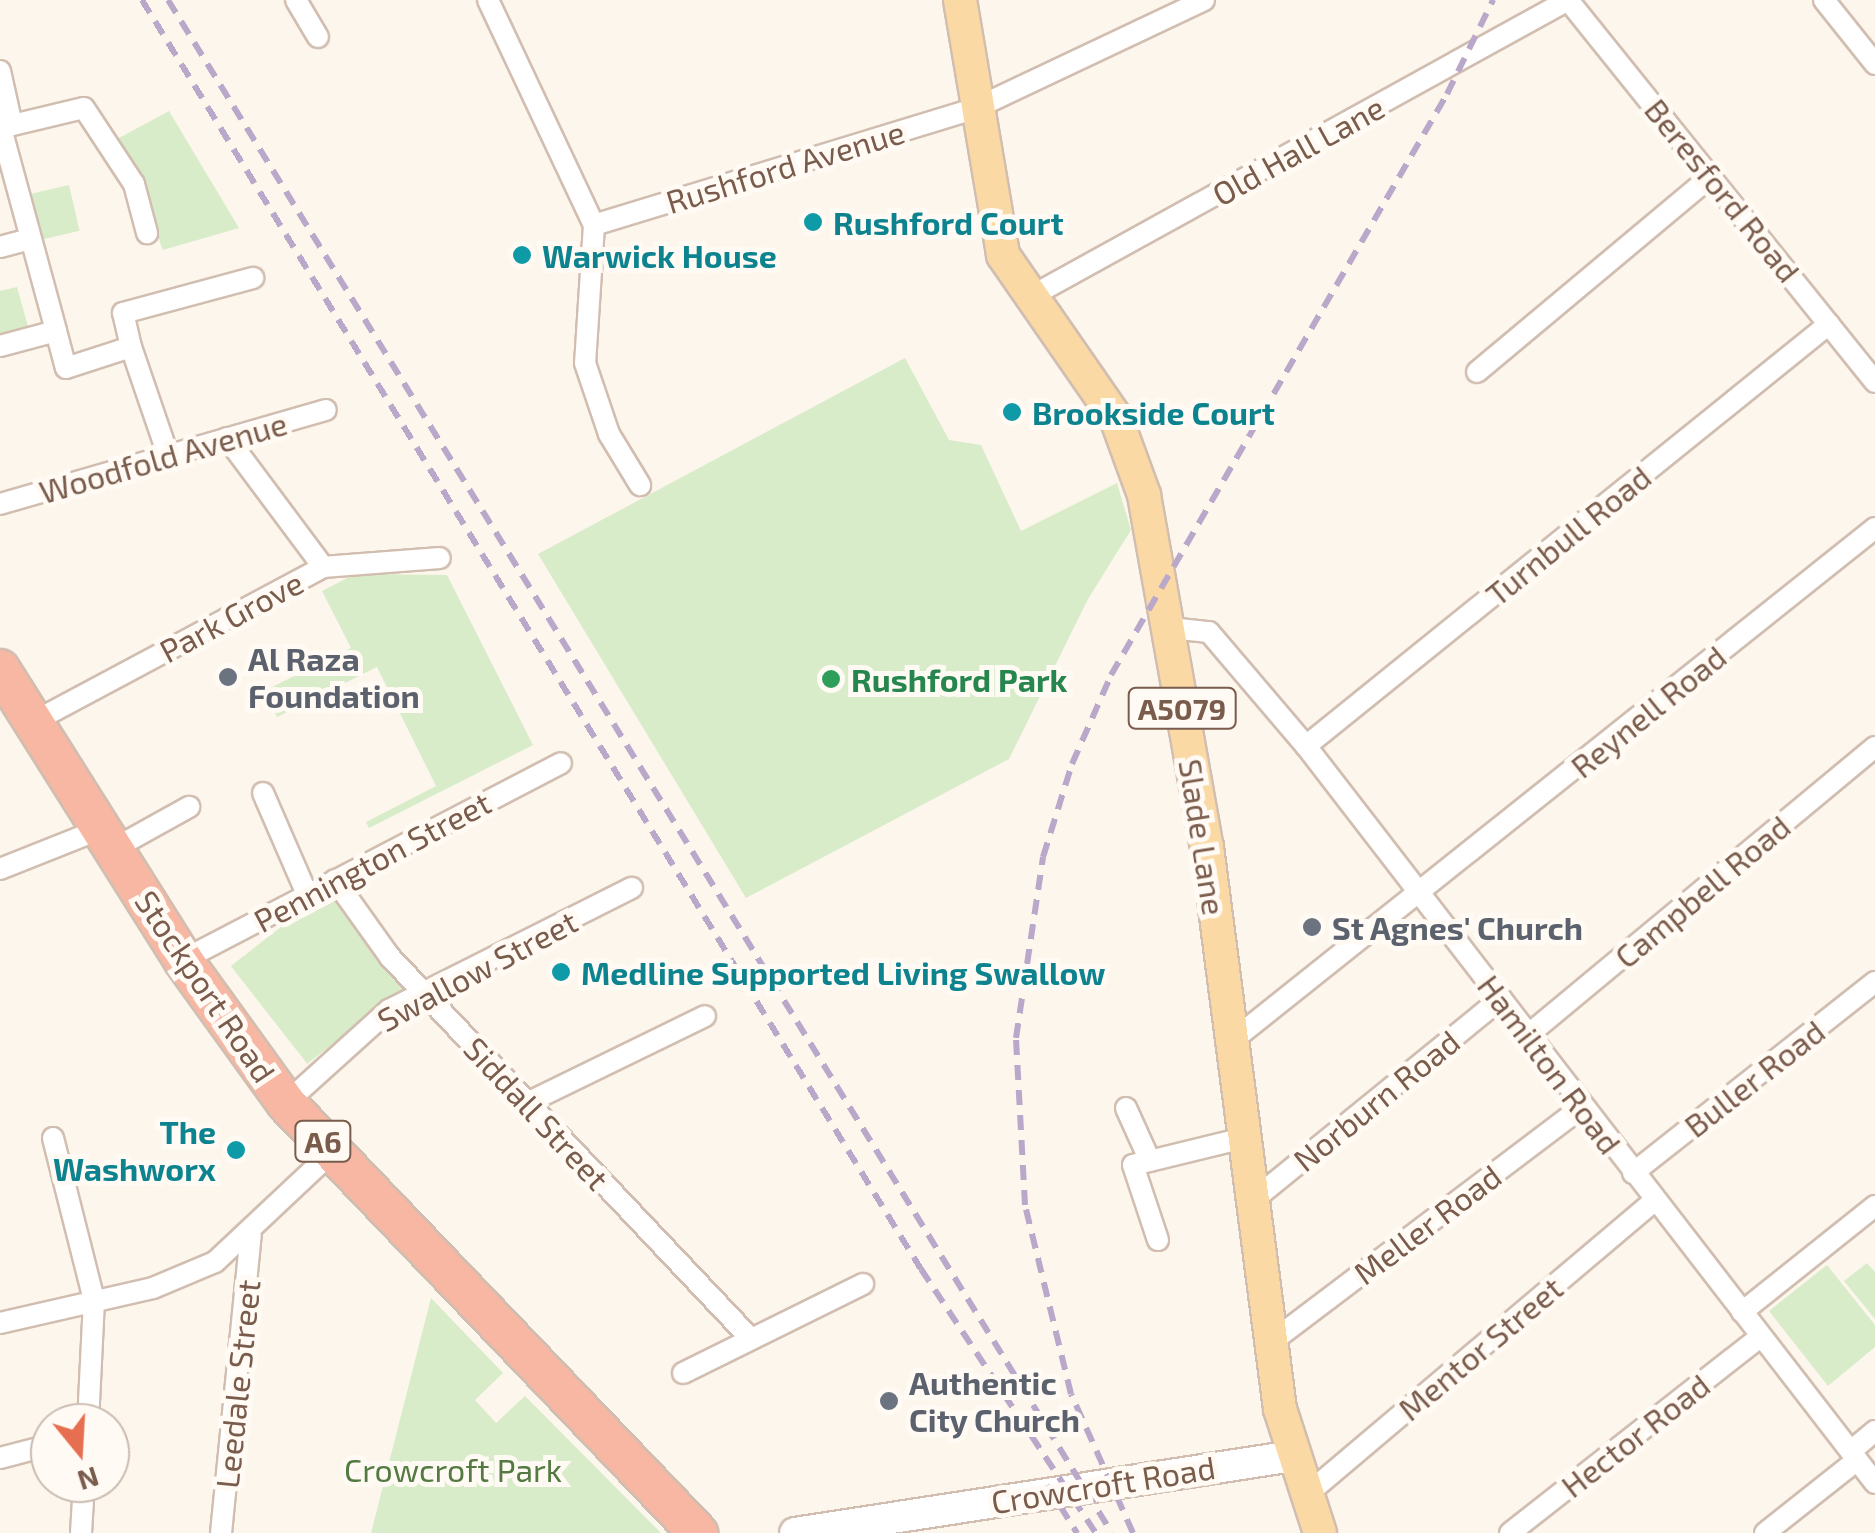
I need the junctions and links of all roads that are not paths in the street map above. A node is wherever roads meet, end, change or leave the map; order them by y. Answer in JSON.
{"nodes":[{"id":1,"x":296,"y":0,"type":"edge"},
{"id":2,"x":488,"y":0,"type":"edge"},
{"id":3,"x":960,"y":0,"type":"edge"},
{"id":4,"x":1204,"y":0,"type":"edge"},
{"id":5,"x":1568,"y":0,"type":"edge"},
{"id":6,"x":1824,"y":0,"type":"edge"},
{"id":7,"x":318,"y":37,"type":"dead end"},
{"id":8,"x":1875,"y":64,"type":"edge"},
{"id":9,"x":0,"y":71,"type":"edge"},
{"id":10,"x":976,"y":108,"type":"junction"},
{"id":11,"x":4,"y":127,"type":"edge"},
{"id":12,"x":1713,"y":175,"type":"junction"},
{"id":13,"x":594,"y":225,"type":"junction"},
{"id":14,"x":148,"y":233,"type":"dead end"},
{"id":15,"x":30,"y":238,"type":"junction"},
{"id":16,"x":0,"y":247,"type":"edge"},
{"id":17,"x":252,"y":278,"type":"dead end"},
{"id":18,"x":1028,"y":298,"type":"junction"},
{"id":19,"x":1829,"y":324,"type":"junction"},
{"id":20,"x":56,"y":331,"type":"junction"},
{"id":21,"x":0,"y":346,"type":"edge"},
{"id":22,"x":131,"y":347,"type":"junction"},
{"id":23,"x":1477,"y":372,"type":"dead end"},
{"id":24,"x":1875,"y":382,"type":"edge"},
{"id":25,"x":326,"y":410,"type":"dead end"},
{"id":26,"x":227,"y":438,"type":"junction"},
{"id":27,"x":168,"y":455,"type":"junction"},
{"id":28,"x":640,"y":485,"type":"dead end"},
{"id":29,"x":0,"y":504,"type":"edge"},
{"id":30,"x":1875,"y":528,"type":"edge"},
{"id":31,"x":440,"y":558,"type":"dead end"},
{"id":32,"x":323,"y":567,"type":"junction"},
{"id":33,"x":1170,"y":628,"type":"junction"},
{"id":34,"x":2,"y":676,"type":"edge"},
{"id":35,"x":35,"y":721,"type":"junction"},
{"id":36,"x":1306,"y":746,"type":"junction"},
{"id":37,"x":1875,"y":747,"type":"edge"},
{"id":38,"x":561,"y":763,"type":"dead end"},
{"id":39,"x":263,"y":793,"type":"dead end"},
{"id":40,"x":189,"y":807,"type":"dead end"},
{"id":41,"x":109,"y":838,"type":"junction"},
{"id":42,"x":0,"y":869,"type":"edge"},
{"id":43,"x":335,"y":880,"type":"junction"},
{"id":44,"x":632,"y":888,"type":"dead end"},
{"id":45,"x":306,"y":894,"type":"junction"},
{"id":46,"x":1420,"y":895,"type":"junction"},
{"id":47,"x":183,"y":960,"type":"junction"},
{"id":48,"x":1875,"y":982,"type":"edge"},
{"id":49,"x":423,"y":992,"type":"junction"},
{"id":50,"x":1501,"y":999,"type":"junction"},
{"id":51,"x":704,"y":1016,"type":"dead end"},
{"id":52,"x":1528,"y":1035,"type":"junction"},
{"id":53,"x":1233,"y":1040,"type":"junction"},
{"id":54,"x":286,"y":1103,"type":"junction"},
{"id":55,"x":528,"y":1103,"type":"junction"},
{"id":56,"x":1583,"y":1106,"type":"junction"},
{"id":57,"x":1126,"y":1108,"type":"dead end"},
{"id":58,"x":53,"y":1138,"type":"dead end"},
{"id":59,"x":1244,"y":1138,"type":"junction"},
{"id":60,"x":332,"y":1152,"type":"junction"},
{"id":61,"x":1150,"y":1161,"type":"junction"},
{"id":62,"x":1634,"y":1173,"type":"junction"},
{"id":63,"x":1655,"y":1200,"type":"junction"},
{"id":64,"x":1252,"y":1201,"type":"junction"},
{"id":65,"x":1875,"y":1206,"type":"edge"},
{"id":66,"x":251,"y":1235,"type":"junction"},
{"id":67,"x":1158,"y":1240,"type":"dead end"},
{"id":68,"x":863,"y":1284,"type":"dead end"},
{"id":69,"x":94,"y":1300,"type":"junction"},
{"id":70,"x":1742,"y":1312,"type":"junction"},
{"id":71,"x":0,"y":1323,"type":"edge"},
{"id":72,"x":1760,"y":1336,"type":"junction"},
{"id":73,"x":750,"y":1338,"type":"junction"},
{"id":74,"x":1270,"y":1343,"type":"junction"},
{"id":75,"x":683,"y":1373,"type":"dead end"},
{"id":76,"x":89,"y":1403,"type":"edge"},
{"id":77,"x":1875,"y":1431,"type":"edge"},
{"id":78,"x":30,"y":1450,"type":"edge"},
{"id":79,"x":1854,"y":1455,"type":"junction"},
{"id":80,"x":1293,"y":1456,"type":"junction"},
{"id":81,"x":0,"y":1458,"type":"edge"},
{"id":82,"x":1875,"y":1482,"type":"edge"},
{"id":83,"x":1305,"y":1496,"type":"junction"},
{"id":84,"x":83,"y":1503,"type":"edge"},
{"id":85,"x":81,"y":1533,"type":"edge"},
{"id":86,"x":221,"y":1533,"type":"edge"},
{"id":87,"x":698,"y":1533,"type":"edge"},
{"id":88,"x":795,"y":1533,"type":"edge"},
{"id":89,"x":1320,"y":1533,"type":"edge"},
{"id":90,"x":1510,"y":1533,"type":"edge"},
{"id":91,"x":1766,"y":1533,"type":"edge"}],
"edges":[{"from":1,"to":7,"type":"street"},
{"from":2,"to":13,"type":"street"},
{"from":3,"to":10,"type":"main road","name":"Slade Lane","number":"A5079"},
{"from":4,"to":10,"type":"street","name":"Rushford Avenue"},
{"from":5,"to":12,"type":"street","name":"Beresford Road"},
{"from":5,"to":18,"type":"street","name":"Old Hall Lane"},
{"from":6,"to":8,"type":"street"},
{"from":9,"to":11,"type":"street"},
{"from":10,"to":13,"type":"street","name":"Rushford Avenue"},
{"from":10,"to":18,"type":"main road","name":"Slade Lane","number":"A5079"},
{"from":11,"to":14,"type":"street"},
{"from":11,"to":15,"type":"street"},
{"from":12,"to":19,"type":"street","name":"Beresford Road"},
{"from":12,"to":23,"type":"street"},
{"from":13,"to":28,"type":"street"},
{"from":15,"to":16,"type":"street"},
{"from":15,"to":20,"type":"street"},
{"from":17,"to":22,"type":"street"},
{"from":18,"to":33,"type":"main road","name":"Slade Lane","number":"A5079"},
{"from":19,"to":24,"type":"street","name":"Beresford Road"},
{"from":19,"to":36,"type":"street","name":"Turnbull Road"},
{"from":20,"to":21,"type":"street"},
{"from":20,"to":22,"type":"street"},
{"from":22,"to":27,"type":"street"},
{"from":25,"to":26,"type":"street","name":"Woodfold Avenue"},
{"from":26,"to":27,"type":"street","name":"Woodfold Avenue"},
{"from":26,"to":32,"type":"street"},
{"from":27,"to":29,"type":"street","name":"Woodfold Avenue"},
{"from":30,"to":46,"type":"street","name":"Reynell Road"},
{"from":31,"to":32,"type":"street","name":"Park Grove"},
{"from":32,"to":35,"type":"street","name":"Park Grove"},
{"from":33,"to":36,"type":"street","name":"Hamilton Road"},
{"from":33,"to":53,"type":"main road","name":"Slade Lane","number":"A5079"},
{"from":34,"to":35,"type":"highway","name":"Stockport Road","number":"A6"},
{"from":35,"to":41,"type":"highway","name":"Stockport Road","number":"A6"},
{"from":36,"to":46,"type":"street","name":"Hamilton Road"},
{"from":37,"to":52,"type":"street","name":"Campbell Road"},
{"from":38,"to":43,"type":"street","name":"Pennington Street"},
{"from":39,"to":45,"type":"street"},
{"from":40,"to":41,"type":"street"},
{"from":41,"to":42,"type":"street"},
{"from":41,"to":47,"type":"highway","name":"Stockport Road","number":"A6"},
{"from":43,"to":45,"type":"street","name":"Pennington Street"},
{"from":43,"to":49,"type":"street","name":"Siddall Street"},
{"from":44,"to":49,"type":"street","name":"Swallow Street"},
{"from":45,"to":47,"type":"street","name":"Pennington Street"},
{"from":46,"to":50,"type":"street","name":"Hamilton Road"},
{"from":46,"to":53,"type":"street","name":"Reynell Road"},
{"from":47,"to":54,"type":"highway","name":"Stockport Road","number":"A6"},
{"from":48,"to":62,"type":"street","name":"Buller Road"},
{"from":49,"to":54,"type":"street","name":"Swallow Street"},
{"from":49,"to":55,"type":"street","name":"Siddall Street"},
{"from":50,"to":52,"type":"street","name":"Hamilton Road"},
{"from":50,"to":64,"type":"street","name":"Norburn Road"},
{"from":51,"to":55,"type":"street"},
{"from":52,"to":56,"type":"street","name":"Hamilton Road"},
{"from":53,"to":59,"type":"main road","name":"Slade Lane","number":"A5079"},
{"from":54,"to":60,"type":"highway","name":"Stockport Road","number":"A6"},
{"from":55,"to":73,"type":"street","name":"Siddall Street"},
{"from":56,"to":62,"type":"street","name":"Hamilton Road"},
{"from":56,"to":74,"type":"street","name":"Meller Road"},
{"from":57,"to":61,"type":"street"},
{"from":58,"to":69,"type":"street"},
{"from":59,"to":61,"type":"street"},
{"from":59,"to":64,"type":"main road","name":"Slade Lane","number":"A5079"},
{"from":60,"to":66,"type":"street"},
{"from":60,"to":87,"type":"highway","name":"Stockport Road","number":"A6"},
{"from":61,"to":67,"type":"street"},
{"from":62,"to":63,"type":"street","name":"Hamilton Road"},
{"from":63,"to":70,"type":"street","name":"Hamilton Road"},
{"from":63,"to":83,"type":"street","name":"Mentor Street"},
{"from":64,"to":74,"type":"main road","name":"Slade Lane","number":"A5079"},
{"from":65,"to":70,"type":"street"},
{"from":66,"to":69,"type":"street"},
{"from":66,"to":86,"type":"street","name":"Leedale Street"},
{"from":68,"to":73,"type":"street"},
{"from":69,"to":71,"type":"street"},
{"from":69,"to":76,"type":"street"},
{"from":70,"to":72,"type":"street","name":"Hamilton Road"},
{"from":72,"to":79,"type":"street","name":"Hamilton Road"},
{"from":72,"to":90,"type":"street","name":"Hector Road"},
{"from":73,"to":75,"type":"street"},
{"from":74,"to":80,"type":"main road","name":"Slade Lane","number":"A5079"},
{"from":77,"to":79,"type":"street"},
{"from":78,"to":81,"type":"street"},
{"from":79,"to":82,"type":"street","name":"Hamilton Road"},
{"from":79,"to":91,"type":"street"},
{"from":80,"to":83,"type":"main road","name":"Slade Lane","number":"A5079"},
{"from":80,"to":88,"type":"street","name":"Crowcroft Road"},
{"from":83,"to":89,"type":"main road","name":"Slade Lane","number":"A5079"},
{"from":84,"to":85,"type":"street"}]}
